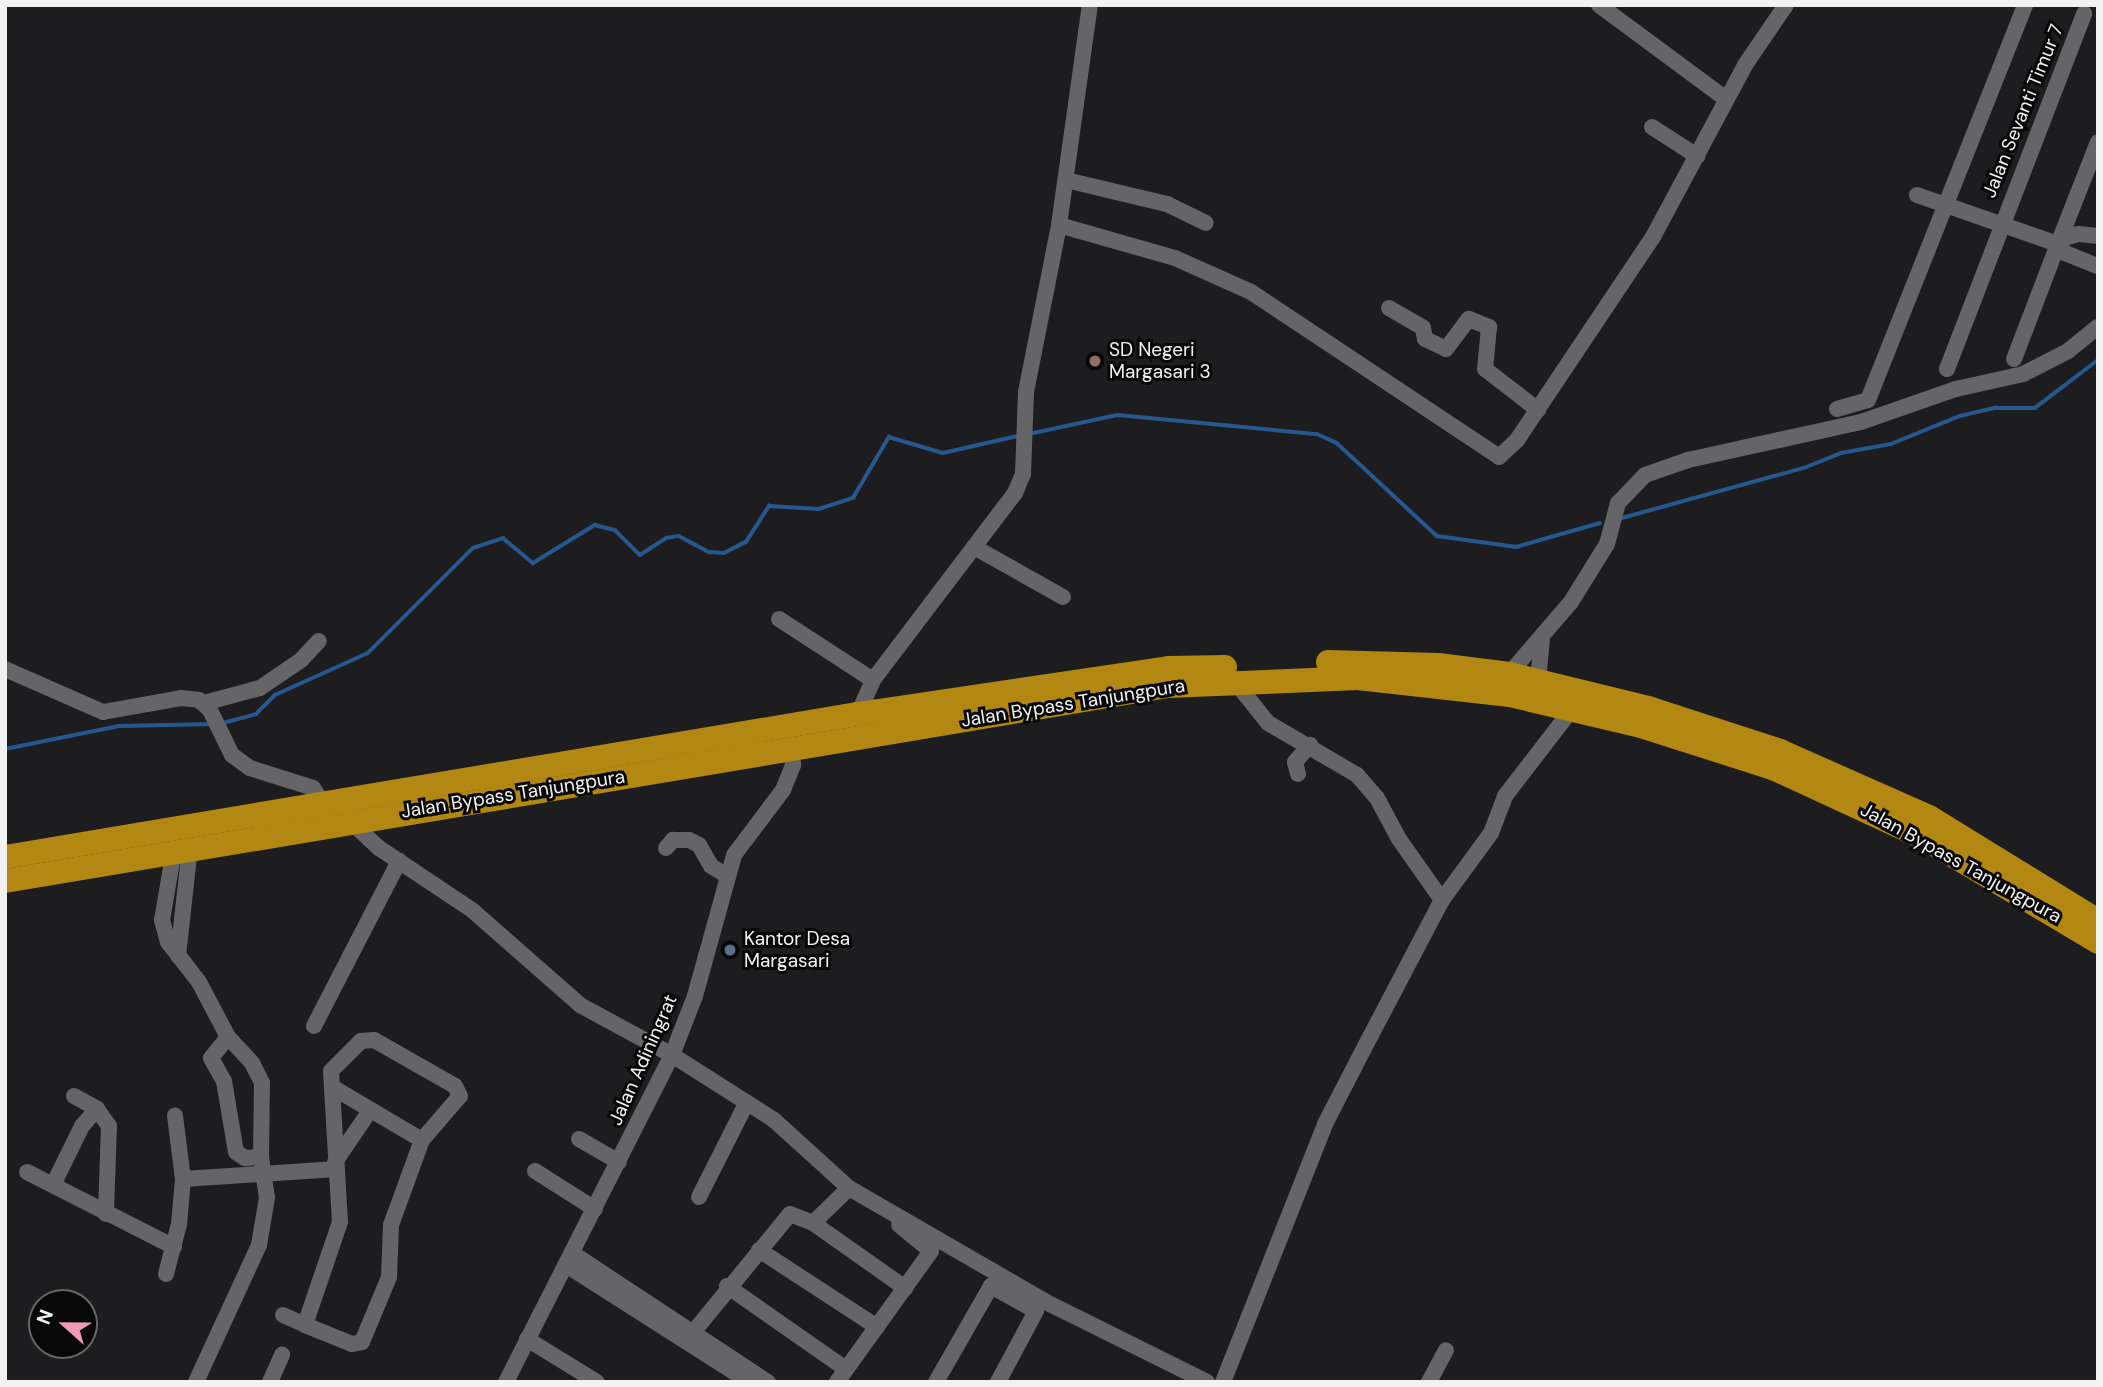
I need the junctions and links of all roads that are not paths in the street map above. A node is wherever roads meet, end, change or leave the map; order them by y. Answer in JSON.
{"nodes":[{"id":1,"x":1090,"y":5,"type":"edge"},
{"id":2,"x":1599,"y":5,"type":"edge"},
{"id":3,"x":1786,"y":5,"type":"edge"},
{"id":4,"x":2025,"y":5,"type":"edge"},
{"id":5,"x":2084,"y":14,"type":"dead end"},
{"id":6,"x":1726,"y":99,"type":"junction"},
{"id":7,"x":1652,"y":127,"type":"dead end"},
{"id":8,"x":2098,"y":142,"type":"edge"},
{"id":9,"x":1697,"y":156,"type":"junction"},
{"id":10,"x":1066,"y":180,"type":"junction"},
{"id":11,"x":1917,"y":195,"type":"dead end"},
{"id":12,"x":1948,"y":206,"type":"junction"},
{"id":13,"x":1206,"y":223,"type":"dead end"},
{"id":14,"x":1059,"y":225,"type":"junction"},
{"id":15,"x":2001,"y":225,"type":"junction"},
{"id":16,"x":2098,"y":236,"type":"edge"},
{"id":17,"x":2059,"y":241,"type":"junction"},
{"id":18,"x":2098,"y":266,"type":"edge"},
{"id":19,"x":1389,"y":308,"type":"dead end"},
{"id":20,"x":2098,"y":327,"type":"edge"},
{"id":21,"x":2014,"y":359,"type":"dead end"},
{"id":22,"x":1947,"y":369,"type":"dead end"},
{"id":23,"x":1837,"y":409,"type":"dead end"},
{"id":24,"x":1538,"y":410,"type":"junction"},
{"id":25,"x":974,"y":547,"type":"junction"},
{"id":26,"x":1063,"y":597,"type":"dead end"},
{"id":27,"x":779,"y":619,"type":"dead end"},
{"id":28,"x":1542,"y":639,"type":"junction"},
{"id":29,"x":318,"y":641,"type":"dead end"},
{"id":30,"x":5,"y":669,"type":"edge"},
{"id":31,"x":1509,"y":674,"type":"junction"},
{"id":32,"x":873,"y":680,"type":"junction"},
{"id":33,"x":1538,"y":681,"type":"junction"},
{"id":34,"x":1236,"y":683,"type":"junction"},
{"id":35,"x":207,"y":707,"type":"junction"},
{"id":36,"x":1572,"y":709,"type":"junction"},
{"id":37,"x":858,"y":714,"type":"junction"},
{"id":38,"x":1310,"y":745,"type":"junction"},
{"id":39,"x":792,"y":749,"type":"junction"},
{"id":40,"x":1298,"y":774,"type":"dead end"},
{"id":41,"x":324,"y":805,"type":"junction"},
{"id":42,"x":350,"y":821,"type":"junction"},
{"id":43,"x":666,"y":848,"type":"dead end"},
{"id":44,"x":182,"y":849,"type":"junction"},
{"id":45,"x":5,"y":857,"type":"edge"},
{"id":46,"x":399,"y":861,"type":"junction"},
{"id":47,"x":726,"y":875,"type":"junction"},
{"id":48,"x":5,"y":881,"type":"edge"},
{"id":49,"x":1442,"y":900,"type":"junction"},
{"id":50,"x":2098,"y":921,"type":"edge"},
{"id":51,"x":2098,"y":942,"type":"edge"},
{"id":52,"x":314,"y":1026,"type":"dead end"},
{"id":53,"x":228,"y":1037,"type":"junction"},
{"id":54,"x":672,"y":1055,"type":"junction"},
{"id":55,"x":332,"y":1087,"type":"junction"},
{"id":56,"x":74,"y":1096,"type":"dead end"},
{"id":57,"x":747,"y":1102,"type":"junction"},
{"id":58,"x":97,"y":1109,"type":"junction"},
{"id":59,"x":369,"y":1112,"type":"junction"},
{"id":60,"x":175,"y":1116,"type":"dead end"},
{"id":61,"x":579,"y":1139,"type":"dead end"},
{"id":62,"x":422,"y":1140,"type":"junction"},
{"id":63,"x":620,"y":1162,"type":"junction"},
{"id":64,"x":262,"y":1165,"type":"junction"},
{"id":65,"x":336,"y":1165,"type":"junction"},
{"id":66,"x":535,"y":1171,"type":"dead end"},
{"id":67,"x":27,"y":1172,"type":"dead end"},
{"id":68,"x":183,"y":1179,"type":"junction"},
{"id":69,"x":53,"y":1185,"type":"junction"},
{"id":70,"x":847,"y":1189,"type":"junction"},
{"id":71,"x":699,"y":1197,"type":"dead end"},
{"id":72,"x":595,"y":1209,"type":"junction"},
{"id":73,"x":106,"y":1214,"type":"junction"},
{"id":74,"x":813,"y":1223,"type":"junction"},
{"id":75,"x":174,"y":1247,"type":"junction"},
{"id":76,"x":759,"y":1250,"type":"junction"},
{"id":77,"x":569,"y":1259,"type":"junction"},
{"id":78,"x":166,"y":1275,"type":"dead end"},
{"id":79,"x":727,"y":1286,"type":"junction"},
{"id":80,"x":905,"y":1289,"type":"junction"},
{"id":81,"x":283,"y":1315,"type":"dead end"},
{"id":82,"x":305,"y":1325,"type":"junction"},
{"id":83,"x":877,"y":1327,"type":"junction"},
{"id":84,"x":690,"y":1336,"type":"junction"},
{"id":85,"x":527,"y":1339,"type":"junction"},
{"id":86,"x":1446,"y":1350,"type":"dead end"},
{"id":87,"x":282,"y":1355,"type":"dead end"},
{"id":88,"x":842,"y":1376,"type":"edge"},
{"id":89,"x":272,"y":1378,"type":"edge"},
{"id":90,"x":196,"y":1382,"type":"edge"},
{"id":91,"x":289,"y":1382,"type":"edge"},
{"id":92,"x":506,"y":1382,"type":"edge"},
{"id":93,"x":597,"y":1382,"type":"edge"},
{"id":94,"x":750,"y":1382,"type":"edge"},
{"id":95,"x":768,"y":1382,"type":"edge"},
{"id":96,"x":936,"y":1382,"type":"edge"},
{"id":97,"x":998,"y":1382,"type":"edge"},
{"id":98,"x":1207,"y":1382,"type":"edge"},
{"id":99,"x":1223,"y":1382,"type":"edge"},
{"id":100,"x":1430,"y":1382,"type":"edge"}],
"edges":[{"from":1,"to":10,"type":"street"},
{"from":2,"to":6,"type":"street"},
{"from":3,"to":6,"type":"street"},
{"from":4,"to":12,"type":"street"},
{"from":5,"to":15,"type":"street","name":"Jalan Sevanti Timur 7"},
{"from":6,"to":9,"type":"street"},
{"from":7,"to":9,"type":"street"},
{"from":8,"to":17,"type":"street"},
{"from":9,"to":24,"type":"street"},
{"from":10,"to":13,"type":"street"},
{"from":10,"to":14,"type":"street"},
{"from":11,"to":12,"type":"street"},
{"from":12,"to":15,"type":"street"},
{"from":12,"to":23,"type":"street"},
{"from":14,"to":24,"type":"street"},
{"from":14,"to":25,"type":"street"},
{"from":15,"to":17,"type":"street"},
{"from":15,"to":22,"type":"street","name":"Jalan Sevanti Timur 7"},
{"from":16,"to":17,"type":"street"},
{"from":17,"to":18,"type":"street"},
{"from":17,"to":21,"type":"street"},
{"from":19,"to":24,"type":"street"},
{"from":20,"to":28,"type":"street"},
{"from":25,"to":26,"type":"street"},
{"from":25,"to":32,"type":"street"},
{"from":27,"to":32,"type":"street"},
{"from":28,"to":31,"type":"street"},
{"from":28,"to":33,"type":"street"},
{"from":29,"to":35,"type":"street"},
{"from":30,"to":35,"type":"street"},
{"from":31,"to":33,"type":"highway","name":"Jalan Bypass Tanjungpura"},
{"from":31,"to":37,"type":"highway","name":"Jalan Bypass Tanjungpura"},
{"from":32,"to":37,"type":"street"},
{"from":33,"to":50,"type":"highway","name":"Jalan Bypass Tanjungpura"},
{"from":34,"to":36,"type":"highway","name":"Jalan Bypass Tanjungpura"},
{"from":34,"to":38,"type":"street"},
{"from":34,"to":39,"type":"highway","name":"Jalan Bypass Tanjungpura"},
{"from":35,"to":41,"type":"street"},
{"from":36,"to":49,"type":"street"},
{"from":36,"to":51,"type":"highway","name":"Jalan Bypass Tanjungpura"},
{"from":37,"to":41,"type":"highway","name":"Jalan Bypass Tanjungpura"},
{"from":38,"to":40,"type":"street"},
{"from":38,"to":49,"type":"street"},
{"from":39,"to":42,"type":"highway","name":"Jalan Bypass Tanjungpura"},
{"from":39,"to":47,"type":"street","name":"Jalan Adiningrat"},
{"from":41,"to":45,"type":"highway","name":"Jalan Bypass Tanjungpura"},
{"from":42,"to":44,"type":"highway","name":"Jalan Bypass Tanjungpura"},
{"from":42,"to":46,"type":"street"},
{"from":43,"to":47,"type":"street"},
{"from":44,"to":48,"type":"highway","name":"Jalan Bypass Tanjungpura"},
{"from":44,"to":53,"type":"street"},
{"from":46,"to":52,"type":"street"},
{"from":46,"to":54,"type":"street"},
{"from":47,"to":54,"type":"street","name":"Jalan Adiningrat"},
{"from":49,"to":99,"type":"street"},
{"from":53,"to":64,"type":"street"},
{"from":53,"to":64,"type":"street"},
{"from":54,"to":57,"type":"street"},
{"from":54,"to":63,"type":"street","name":"Jalan Adiningrat"},
{"from":55,"to":59,"type":"street"},
{"from":55,"to":62,"type":"street"},
{"from":55,"to":65,"type":"street"},
{"from":56,"to":58,"type":"street"},
{"from":57,"to":70,"type":"street"},
{"from":57,"to":71,"type":"street"},
{"from":58,"to":69,"type":"street"},
{"from":58,"to":73,"type":"street"},
{"from":59,"to":62,"type":"street"},
{"from":59,"to":65,"type":"street"},
{"from":60,"to":68,"type":"street"},
{"from":61,"to":63,"type":"street"},
{"from":62,"to":82,"type":"street"},
{"from":63,"to":72,"type":"street","name":"Jalan Adiningrat"},
{"from":64,"to":65,"type":"street"},
{"from":64,"to":68,"type":"street"},
{"from":64,"to":90,"type":"street"},
{"from":65,"to":82,"type":"street"},
{"from":66,"to":72,"type":"street"},
{"from":67,"to":69,"type":"street"},
{"from":68,"to":75,"type":"street"},
{"from":69,"to":73,"type":"street"},
{"from":70,"to":74,"type":"street"},
{"from":70,"to":80,"type":"street"},
{"from":70,"to":98,"type":"street"},
{"from":72,"to":77,"type":"street","name":"Jalan Adiningrat"},
{"from":73,"to":75,"type":"street"},
{"from":74,"to":76,"type":"street"},
{"from":74,"to":80,"type":"street"},
{"from":75,"to":78,"type":"street"},
{"from":76,"to":79,"type":"street"},
{"from":76,"to":83,"type":"street"},
{"from":77,"to":84,"type":"street"},
{"from":77,"to":85,"type":"street","name":"Jalan Adiningrat"},
{"from":79,"to":84,"type":"street"},
{"from":79,"to":88,"type":"street"},
{"from":80,"to":83,"type":"street"},
{"from":81,"to":82,"type":"street"},
{"from":83,"to":88,"type":"street"},
{"from":84,"to":94,"type":"street"},
{"from":84,"to":95,"type":"street"},
{"from":85,"to":92,"type":"street","name":"Jalan Adiningrat"},
{"from":85,"to":93,"type":"street"},
{"from":86,"to":100,"type":"street"},
{"from":87,"to":89,"type":"street"},
{"from":89,"to":91,"type":"street"},
{"from":96,"to":97,"type":"street"}]}
